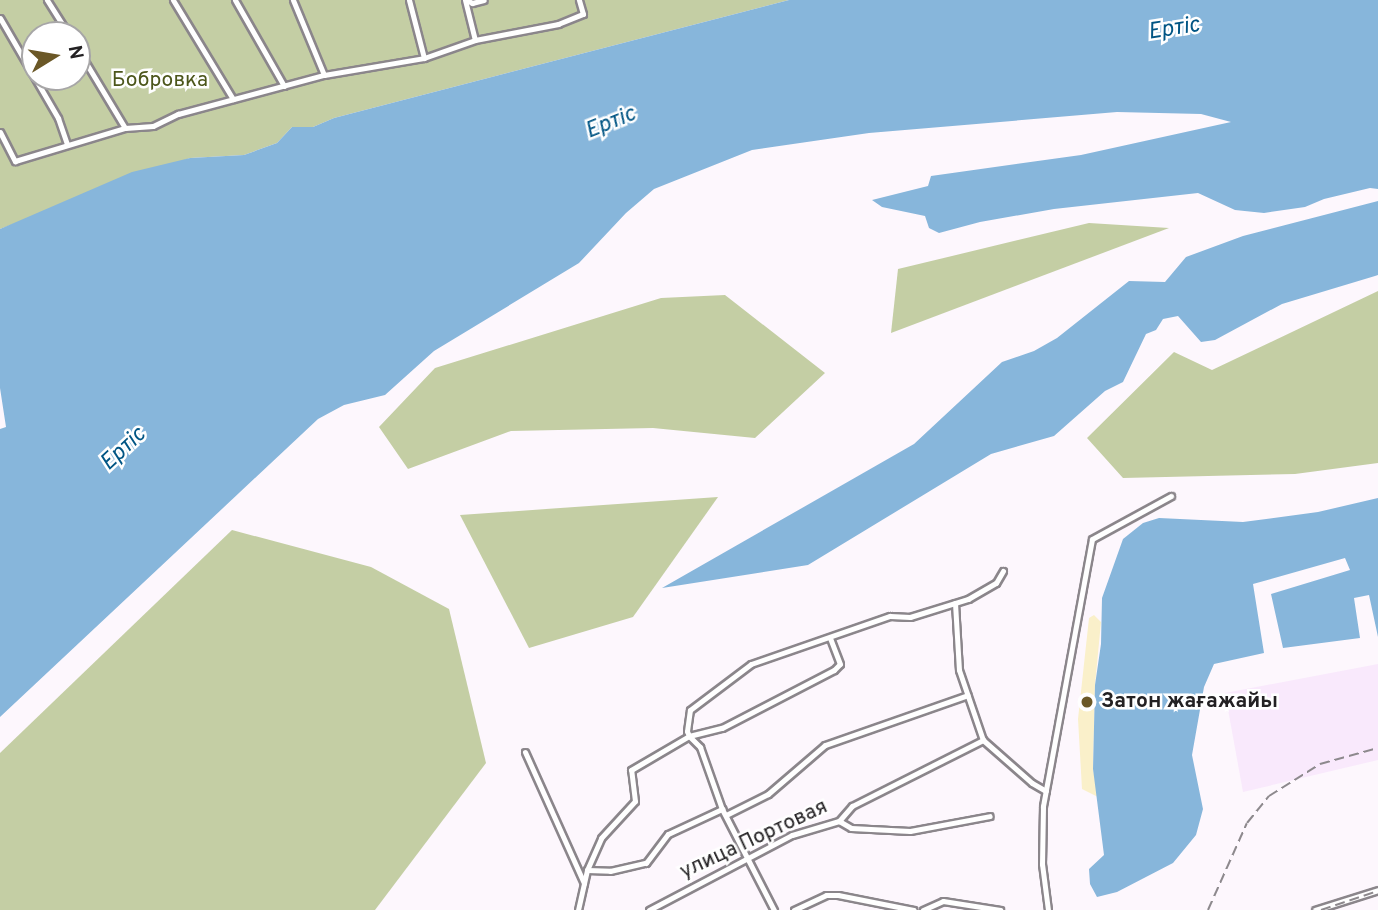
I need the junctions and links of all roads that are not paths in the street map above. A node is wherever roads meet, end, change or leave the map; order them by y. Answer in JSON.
{"nodes":[{"id":1,"x":47,"y":0,"type":"edge"},
{"id":2,"x":173,"y":0,"type":"edge"},
{"id":3,"x":235,"y":0,"type":"edge"},
{"id":4,"x":293,"y":0,"type":"edge"},
{"id":5,"x":409,"y":0,"type":"edge"},
{"id":6,"x":466,"y":0,"type":"edge"},
{"id":7,"x":484,"y":0,"type":"edge"},
{"id":8,"x":579,"y":0,"type":"edge"},
{"id":9,"x":0,"y":18,"type":"edge"},
{"id":10,"x":60,"y":21,"type":"edge"},
{"id":11,"x":475,"y":40,"type":"junction"},
{"id":12,"x":424,"y":58,"type":"junction"},
{"id":13,"x":91,"y":71,"type":"edge"},
{"id":14,"x":324,"y":75,"type":"junction"},
{"id":15,"x":284,"y":86,"type":"junction"},
{"id":16,"x":233,"y":99,"type":"junction"},
{"id":17,"x":125,"y":128,"type":"junction"},
{"id":18,"x":0,"y":132,"type":"edge"},
{"id":19,"x":67,"y":144,"type":"junction"},
{"id":20,"x":1171,"y":496,"type":"dead end"},
{"id":21,"x":1003,"y":571,"type":"dead end"},
{"id":22,"x":955,"y":603,"type":"junction"},
{"id":23,"x":830,"y":638,"type":"junction"},
{"id":24,"x":968,"y":695,"type":"junction"},
{"id":25,"x":690,"y":736,"type":"junction"},
{"id":26,"x":983,"y":740,"type":"junction"},
{"id":27,"x":525,"y":752,"type":"dead end"},
{"id":28,"x":1046,"y":791,"type":"junction"},
{"id":29,"x":722,"y":808,"type":"junction"},
{"id":30,"x":726,"y":816,"type":"junction"},
{"id":31,"x":990,"y":816,"type":"dead end"},
{"id":32,"x":838,"y":821,"type":"junction"},
{"id":33,"x":747,"y":858,"type":"junction"},
{"id":34,"x":587,"y":870,"type":"junction"},
{"id":35,"x":584,"y":883,"type":"junction"},
{"id":36,"x":1378,"y":890,"type":"edge"},
{"id":37,"x":578,"y":910,"type":"edge"},
{"id":38,"x":649,"y":910,"type":"edge"},
{"id":39,"x":774,"y":910,"type":"edge"},
{"id":40,"x":794,"y":910,"type":"edge"},
{"id":41,"x":914,"y":910,"type":"edge"},
{"id":42,"x":923,"y":910,"type":"edge"},
{"id":43,"x":1000,"y":910,"type":"edge"},
{"id":44,"x":1048,"y":910,"type":"edge"},
{"id":45,"x":1315,"y":910,"type":"edge"}],
"edges":[{"from":1,"to":10,"type":"street"},
{"from":2,"to":16,"type":"street"},
{"from":3,"to":15,"type":"street"},
{"from":4,"to":14,"type":"street"},
{"from":5,"to":12,"type":"street"},
{"from":6,"to":7,"type":"street"},
{"from":6,"to":11,"type":"street"},
{"from":8,"to":11,"type":"street"},
{"from":9,"to":19,"type":"street"},
{"from":11,"to":12,"type":"street"},
{"from":12,"to":14,"type":"street"},
{"from":13,"to":17,"type":"street"},
{"from":14,"to":15,"type":"street"},
{"from":15,"to":16,"type":"street"},
{"from":16,"to":17,"type":"street"},
{"from":17,"to":19,"type":"street"},
{"from":18,"to":19,"type":"street"},
{"from":20,"to":28,"type":"street"},
{"from":21,"to":22,"type":"street"},
{"from":22,"to":23,"type":"street"},
{"from":22,"to":24,"type":"street"},
{"from":23,"to":25,"type":"street"},
{"from":23,"to":25,"type":"street"},
{"from":24,"to":26,"type":"street"},
{"from":24,"to":30,"type":"street"},
{"from":25,"to":29,"type":"street"},
{"from":25,"to":34,"type":"street"},
{"from":26,"to":28,"type":"street"},
{"from":26,"to":32,"type":"street","name":"улица Портовая"},
{"from":27,"to":35,"type":"street"},
{"from":28,"to":44,"type":"street"},
{"from":29,"to":30,"type":"street"},
{"from":29,"to":34,"type":"street"},
{"from":30,"to":33,"type":"street"},
{"from":31,"to":32,"type":"street"},
{"from":32,"to":33,"type":"street","name":"улица Портовая"},
{"from":33,"to":38,"type":"street","name":"улица Портовая"},
{"from":33,"to":39,"type":"street"},
{"from":34,"to":35,"type":"street"},
{"from":35,"to":37,"type":"street"},
{"from":36,"to":45,"type":"street"},
{"from":40,"to":41,"type":"street"},
{"from":42,"to":43,"type":"street"}]}
